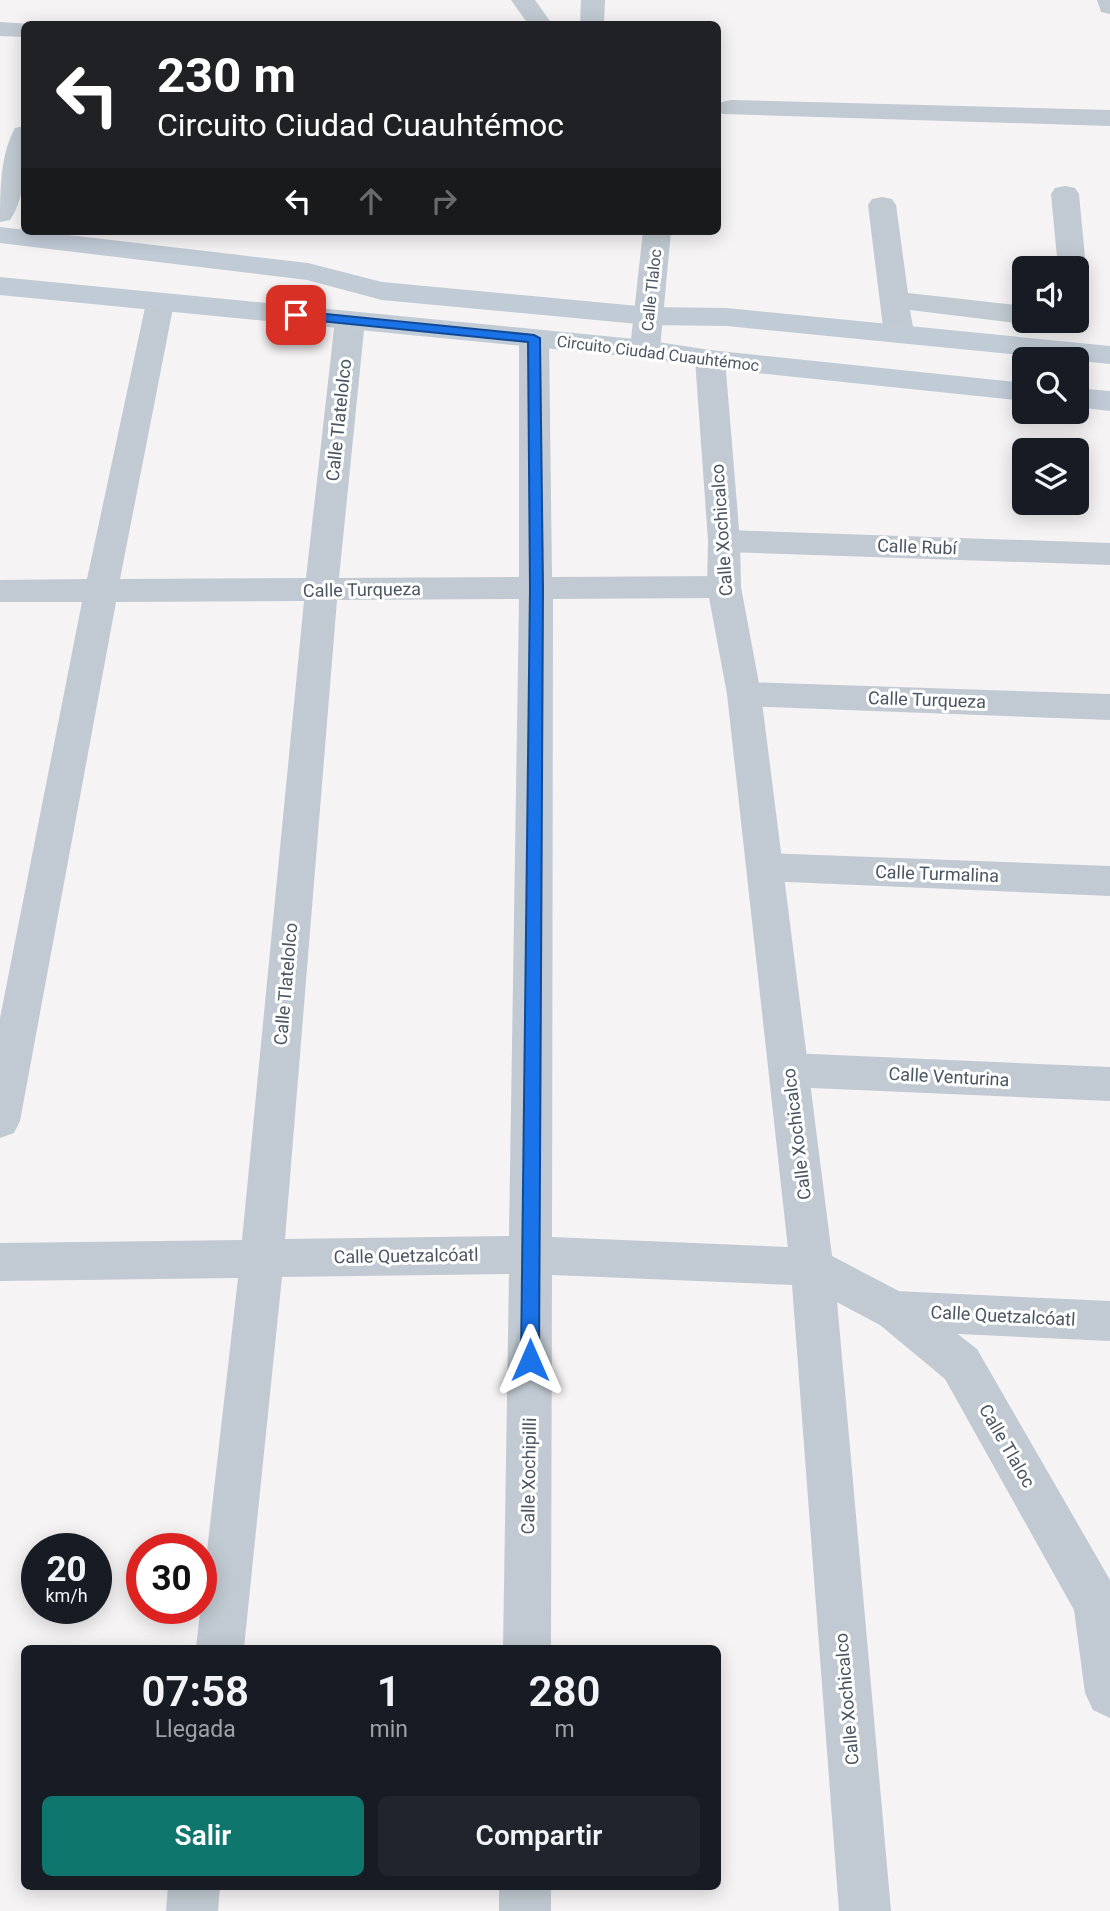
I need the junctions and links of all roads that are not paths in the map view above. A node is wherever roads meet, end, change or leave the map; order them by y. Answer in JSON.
{"nodes":[{"id":1,"x":523,"y":0,"type":"edge"},
{"id":2,"x":593,"y":0,"type":"edge"},
{"id":3,"x":1109,"y":0,"type":"edge"},
{"id":4,"x":1110,"y":8,"type":"edge"},
{"id":5,"x":538,"y":21,"type":"edge"},
{"id":6,"x":592,"y":21,"type":"edge"},
{"id":7,"x":0,"y":29,"type":"edge"},
{"id":8,"x":21,"y":30,"type":"edge"},
{"id":9,"x":731,"y":108,"type":"dead end"},
{"id":10,"x":1110,"y":118,"type":"edge"},
{"id":11,"x":21,"y":144,"type":"edge"},
{"id":12,"x":1065,"y":194,"type":"dead end"},
{"id":13,"x":882,"y":205,"type":"dead end"},
{"id":14,"x":0,"y":216,"type":"edge"},
{"id":15,"x":21,"y":219,"type":"edge"},
{"id":16,"x":0,"y":235,"type":"edge"},
{"id":17,"x":657,"y":235,"type":"edge"},
{"id":18,"x":1071,"y":256,"type":"edge"},
{"id":19,"x":0,"y":286,"type":"edge"},
{"id":20,"x":895,"y":300,"type":"junction"},
{"id":21,"x":160,"y":303,"type":"junction"},
{"id":22,"x":1012,"y":315,"type":"edge"},
{"id":23,"x":649,"y":316,"type":"junction"},
{"id":24,"x":350,"y":320,"type":"junction"},
{"id":25,"x":899,"y":332,"type":"junction"},
{"id":26,"x":534,"y":338,"type":"junction"},
{"id":27,"x":645,"y":349,"type":"junction"},
{"id":28,"x":1110,"y":355,"type":"edge"},
{"id":29,"x":710,"y":359,"type":"junction"},
{"id":30,"x":1012,"y":391,"type":"edge"},
{"id":31,"x":1089,"y":399,"type":"edge"},
{"id":32,"x":1110,"y":401,"type":"edge"},
{"id":33,"x":724,"y":541,"type":"junction"},
{"id":34,"x":1110,"y":554,"type":"edge"},
{"id":35,"x":723,"y":587,"type":"junction"},
{"id":36,"x":536,"y":588,"type":"junction"},
{"id":37,"x":101,"y":591,"type":"junction"},
{"id":38,"x":321,"y":591,"type":"junction"},
{"id":39,"x":0,"y":592,"type":"edge"},
{"id":40,"x":744,"y":694,"type":"junction"},
{"id":41,"x":1110,"y":707,"type":"edge"},
{"id":42,"x":765,"y":867,"type":"junction"},
{"id":43,"x":1110,"y":881,"type":"edge"},
{"id":44,"x":789,"y":1070,"type":"junction"},
{"id":45,"x":1110,"y":1084,"type":"edge"},
{"id":46,"x":0,"y":1121,"type":"edge"},
{"id":47,"x":531,"y":1255,"type":"junction"},
{"id":48,"x":262,"y":1258,"type":"junction"},
{"id":49,"x":0,"y":1262,"type":"edge"},
{"id":50,"x":812,"y":1267,"type":"junction"},
{"id":51,"x":895,"y":1311,"type":"junction"},
{"id":52,"x":1110,"y":1321,"type":"edge"},
{"id":53,"x":1103,"y":1604,"type":"edge"},
{"id":54,"x":220,"y":1645,"type":"edge"},
{"id":55,"x":527,"y":1645,"type":"edge"},
{"id":56,"x":1110,"y":1693,"type":"edge"},
{"id":57,"x":194,"y":1890,"type":"edge"},
{"id":58,"x":525,"y":1890,"type":"edge"},
{"id":59,"x":192,"y":1911,"type":"edge"},
{"id":60,"x":525,"y":1911,"type":"edge"},
{"id":61,"x":865,"y":1911,"type":"edge"}],
"edges":[{"from":1,"to":5,"type":"street"},
{"from":2,"to":6,"type":"street"},
{"from":3,"to":4,"type":"street"},
{"from":7,"to":8,"type":"street"},
{"from":9,"to":10,"type":"street"},
{"from":11,"to":14,"type":"street"},
{"from":12,"to":18,"type":"street"},
{"from":13,"to":20,"type":"street"},
{"from":14,"to":15,"type":"street"},
{"from":16,"to":23,"type":"main road"},
{"from":17,"to":23,"type":"street","name":"Calle Tlaloc"},
{"from":19,"to":21,"type":"main road","name":"Circuito Ciudad Cuauhtémoc"},
{"from":20,"to":22,"type":"street"},
{"from":20,"to":25,"type":"street"},
{"from":21,"to":24,"type":"main road","name":"Circuito Ciudad Cuauhtémoc"},
{"from":21,"to":37,"type":"street"},
{"from":23,"to":25,"type":"main road"},
{"from":23,"to":27,"type":"street","name":"Calle Tlaloc"},
{"from":24,"to":26,"type":"main road","name":"Circuito Ciudad Cuauhtémoc"},
{"from":24,"to":38,"type":"street","name":"Calle Tlatelolco"},
{"from":25,"to":28,"type":"main road"},
{"from":26,"to":27,"type":"main road","name":"Circuito Ciudad Cuauhtémoc"},
{"from":26,"to":36,"type":"street","name":"Calle Xochipilli"},
{"from":27,"to":29,"type":"main road","name":"Circuito Ciudad Cuauhtémoc"},
{"from":29,"to":30,"type":"main road","name":"Circuito Ciudad Cuauhtémoc"},
{"from":29,"to":33,"type":"street","name":"Calle Xochicalco"},
{"from":31,"to":32,"type":"main road"},
{"from":33,"to":34,"type":"street","name":"Calle Rubí"},
{"from":33,"to":35,"type":"street","name":"Calle Xochicalco"},
{"from":35,"to":36,"type":"street","name":"Calle Turqueza"},
{"from":35,"to":40,"type":"street","name":"Calle Xochicalco"},
{"from":36,"to":38,"type":"street","name":"Calle Turqueza"},
{"from":36,"to":47,"type":"street","name":"Calle Xochipilli"},
{"from":37,"to":38,"type":"street","name":"Calle Turqueza"},
{"from":37,"to":39,"type":"street","name":"Calle Turqueza"},
{"from":37,"to":46,"type":"street"},
{"from":38,"to":48,"type":"street","name":"Calle Tlatelolco"},
{"from":40,"to":41,"type":"street","name":"Calle Turqueza"},
{"from":40,"to":42,"type":"street","name":"Calle Xochicalco"},
{"from":42,"to":43,"type":"street","name":"Calle Turmalina"},
{"from":42,"to":44,"type":"street","name":"Calle Xochicalco"},
{"from":44,"to":45,"type":"street","name":"Calle Venturina"},
{"from":44,"to":50,"type":"street","name":"Calle Xochicalco"},
{"from":47,"to":48,"type":"street","name":"Calle Quetzalcóatl"},
{"from":47,"to":50,"type":"street","name":"Calle Quetzalcóatl"},
{"from":47,"to":55,"type":"street","name":"Calle Xochipilli"},
{"from":48,"to":49,"type":"street","name":"Calle Quetzalcóatl"},
{"from":48,"to":54,"type":"street","name":"Calle Tlatelolco"},
{"from":50,"to":51,"type":"street","name":"Calle Tlaloc"},
{"from":50,"to":61,"type":"street","name":"Calle Xochicalco"},
{"from":51,"to":52,"type":"street","name":"Calle Quetzalcóatl"},
{"from":51,"to":53,"type":"street","name":"Calle Tlaloc"},
{"from":53,"to":56,"type":"street","name":"Calle Tlaloc"},
{"from":57,"to":59,"type":"street"},
{"from":58,"to":60,"type":"street"}]}
